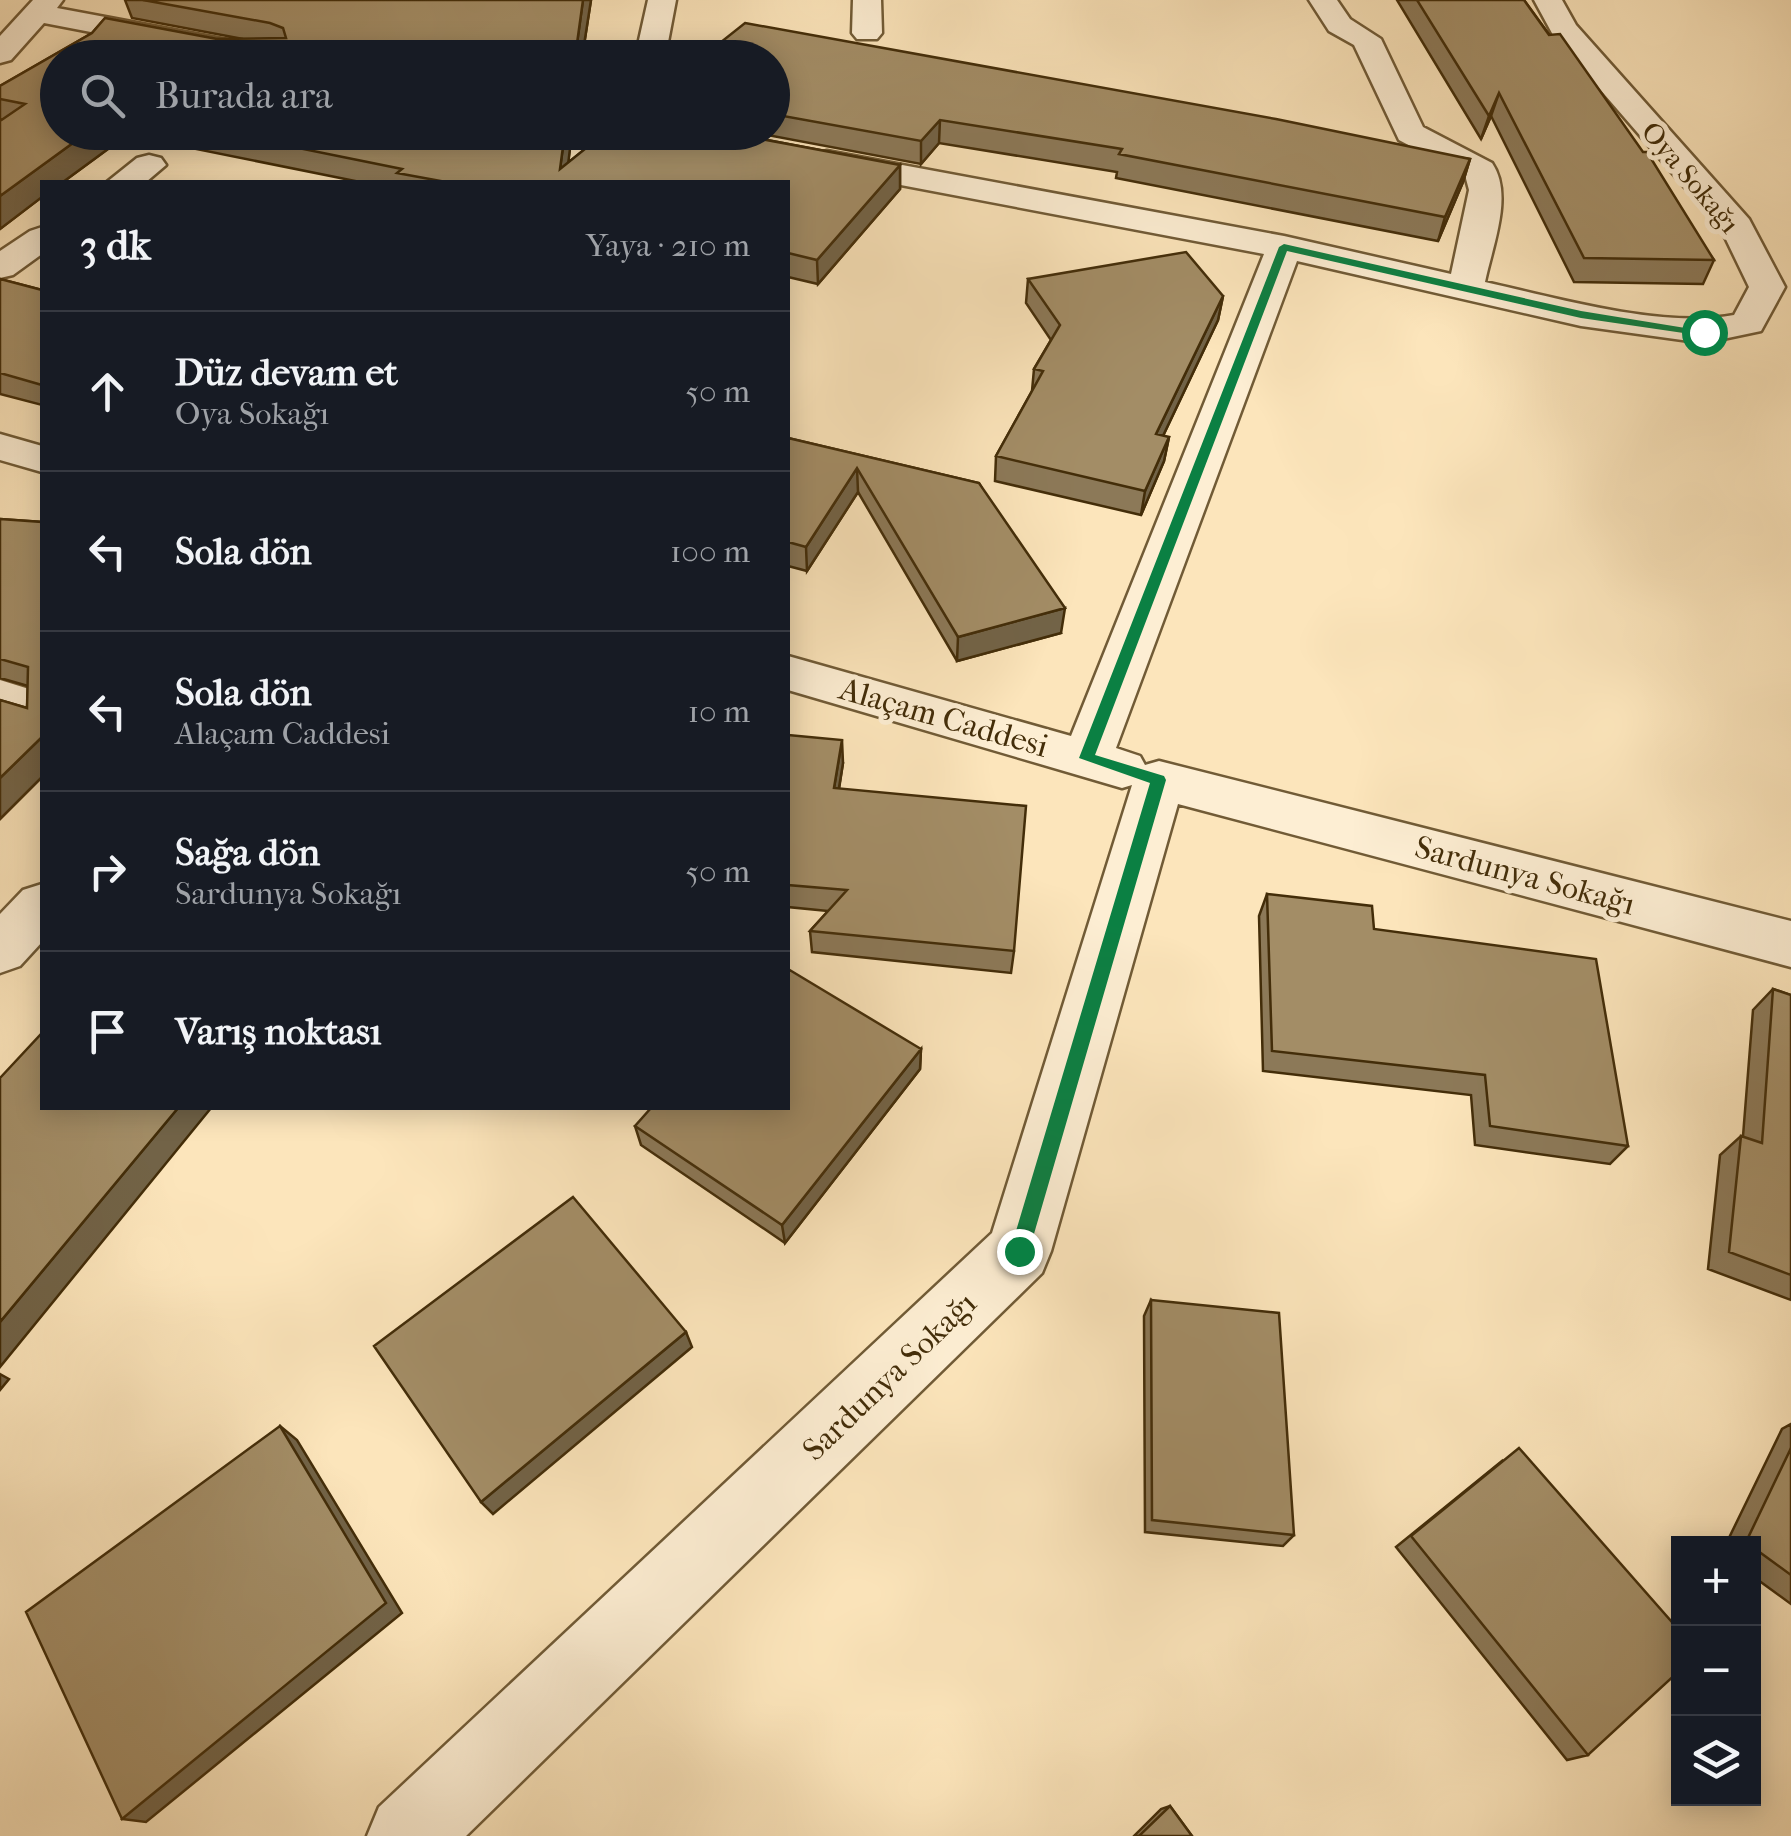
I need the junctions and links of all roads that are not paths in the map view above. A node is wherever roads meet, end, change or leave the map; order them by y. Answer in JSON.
{"nodes":[{"id":1,"x":662,"y":0,"type":"edge"},
{"id":2,"x":867,"y":0,"type":"edge"},
{"id":3,"x":1323,"y":0,"type":"edge"},
{"id":4,"x":1548,"y":0,"type":"edge"},
{"id":5,"x":43,"y":6,"type":"edge"},
{"id":6,"x":866,"y":33,"type":"dead end"},
{"id":7,"x":195,"y":40,"type":"edge"},
{"id":8,"x":654,"y":40,"type":"edge"},
{"id":9,"x":0,"y":54,"type":"edge"},
{"id":10,"x":788,"y":154,"type":"edge"},
{"id":11,"x":40,"y":239,"type":"edge"},
{"id":12,"x":1284,"y":247,"type":"junction"},
{"id":13,"x":0,"y":268,"type":"edge"},
{"id":14,"x":1466,"y":288,"type":"junction"},
{"id":15,"x":0,"y":447,"type":"edge"},
{"id":16,"x":40,"y":459,"type":"edge"},
{"id":17,"x":790,"y":673,"type":"edge"},
{"id":18,"x":0,"y":698,"type":"edge"},
{"id":19,"x":40,"y":710,"type":"edge"},
{"id":20,"x":1086,"y":758,"type":"junction"},
{"id":21,"x":1159,"y":780,"type":"junction"},
{"id":22,"x":40,"y":908,"type":"edge"},
{"id":23,"x":1791,"y":944,"type":"edge"},
{"id":24,"x":0,"y":950,"type":"edge"},
{"id":25,"x":408,"y":1836,"type":"edge"}],
"edges":[{"from":1,"to":8,"type":"street"},
{"from":2,"to":6,"type":"street"},
{"from":3,"to":14,"type":"street"},
{"from":4,"to":14,"type":"street","name":"Oya Sokağı"},
{"from":5,"to":7,"type":"street"},
{"from":5,"to":9,"type":"street"},
{"from":10,"to":12,"type":"street","name":"Oya Sokağı"},
{"from":11,"to":13,"type":"street"},
{"from":12,"to":14,"type":"street","name":"Oya Sokağı"},
{"from":12,"to":20,"type":"street"},
{"from":15,"to":16,"type":"street"},
{"from":17,"to":20,"type":"street","name":"Alaçam Caddesi"},
{"from":18,"to":19,"type":"street"},
{"from":20,"to":21,"type":"street","name":"Alaçam Caddesi"},
{"from":21,"to":23,"type":"street","name":"Sardunya Sokağı"},
{"from":21,"to":25,"type":"street","name":"Sardunya Sokağı"},
{"from":22,"to":24,"type":"street"}]}
